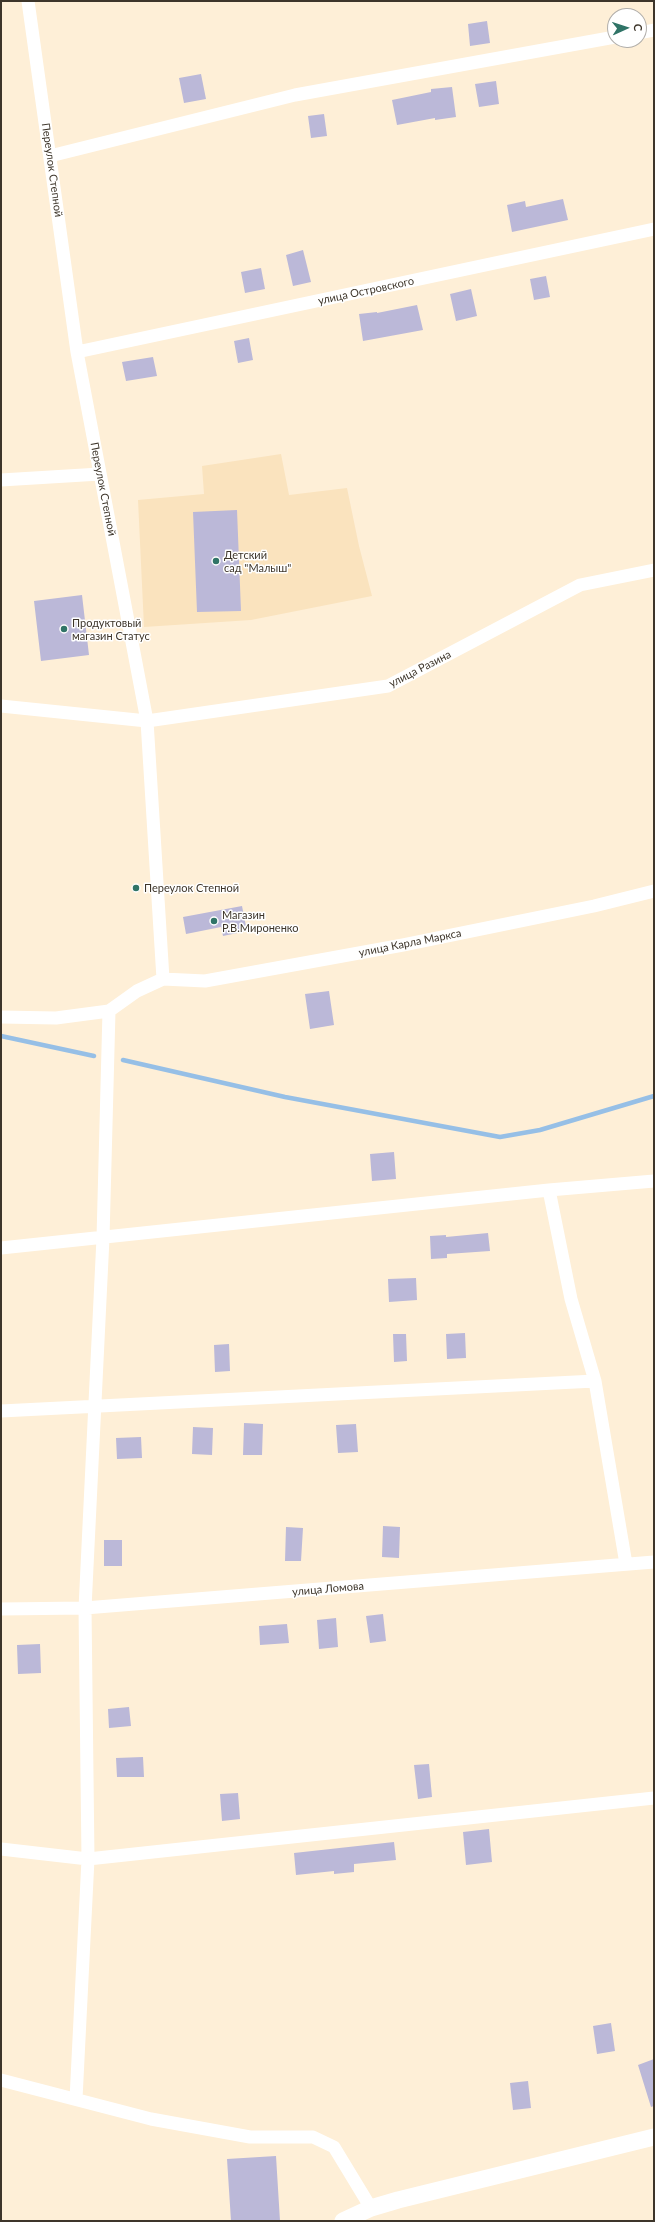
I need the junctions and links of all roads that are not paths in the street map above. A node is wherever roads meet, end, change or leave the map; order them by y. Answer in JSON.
{"nodes":[{"id":1,"x":28,"y":1,"type":"edge"},
{"id":2,"x":607,"y":38,"type":"edge"},
{"id":3,"x":50,"y":156,"type":"junction"},
{"id":4,"x":654,"y":229,"type":"edge"},
{"id":5,"x":77,"y":352,"type":"junction"},
{"id":6,"x":100,"y":474,"type":"junction"},
{"id":7,"x":1,"y":480,"type":"edge"},
{"id":8,"x":654,"y":570,"type":"edge"},
{"id":9,"x":1,"y":706,"type":"edge"},
{"id":10,"x":147,"y":721,"type":"junction"},
{"id":11,"x":654,"y":891,"type":"edge"},
{"id":12,"x":163,"y":979,"type":"junction"},
{"id":13,"x":110,"y":1011,"type":"junction"},
{"id":14,"x":1,"y":1018,"type":"edge"},
{"id":15,"x":654,"y":1182,"type":"edge"},
{"id":16,"x":549,"y":1190,"type":"junction"},
{"id":17,"x":103,"y":1238,"type":"junction"},
{"id":18,"x":1,"y":1248,"type":"edge"},
{"id":19,"x":595,"y":1382,"type":"junction"},
{"id":20,"x":95,"y":1405,"type":"junction"},
{"id":21,"x":1,"y":1411,"type":"edge"},
{"id":22,"x":654,"y":1562,"type":"edge"},
{"id":23,"x":626,"y":1564,"type":"junction"},
{"id":24,"x":85,"y":1608,"type":"junction"},
{"id":25,"x":1,"y":1609,"type":"edge"},
{"id":26,"x":654,"y":1798,"type":"edge"},
{"id":27,"x":1,"y":1849,"type":"edge"},
{"id":28,"x":88,"y":1859,"type":"junction"},
{"id":29,"x":1,"y":2080,"type":"edge"},
{"id":30,"x":76,"y":2099,"type":"junction"},
{"id":31,"x":654,"y":2137,"type":"edge"},
{"id":32,"x":371,"y":2208,"type":"junction"},
{"id":33,"x":343,"y":2221,"type":"edge"}],
"edges":[{"from":1,"to":3,"type":"street","name":"Переулок Степной"},
{"from":2,"to":3,"type":"street"},
{"from":3,"to":5,"type":"street","name":"Переулок Степной"},
{"from":4,"to":5,"type":"street","name":"улица Островского"},
{"from":5,"to":6,"type":"street","name":"Переулок Степной"},
{"from":6,"to":7,"type":"street"},
{"from":6,"to":10,"type":"street","name":"Переулок Степной"},
{"from":8,"to":10,"type":"street","name":"улица Разина"},
{"from":9,"to":10,"type":"street","name":"улица Разина"},
{"from":10,"to":12,"type":"street","name":"Переулок Степной"},
{"from":11,"to":12,"type":"street","name":"улица Карла Маркса"},
{"from":12,"to":13,"type":"street"},
{"from":13,"to":14,"type":"street"},
{"from":13,"to":17,"type":"street"},
{"from":15,"to":16,"type":"street"},
{"from":16,"to":17,"type":"street"},
{"from":16,"to":19,"type":"street"},
{"from":17,"to":18,"type":"street"},
{"from":17,"to":20,"type":"street"},
{"from":19,"to":20,"type":"street"},
{"from":19,"to":23,"type":"street"},
{"from":20,"to":21,"type":"street"},
{"from":20,"to":24,"type":"street"},
{"from":22,"to":23,"type":"street","name":"улица Ломова"},
{"from":23,"to":24,"type":"street","name":"улица Ломова"},
{"from":24,"to":25,"type":"street","name":"улица Ломова"},
{"from":24,"to":28,"type":"street"},
{"from":26,"to":28,"type":"street"},
{"from":27,"to":28,"type":"street"},
{"from":28,"to":30,"type":"street"},
{"from":29,"to":30,"type":"street"},
{"from":30,"to":32,"type":"street"},
{"from":31,"to":32,"type":"street"},
{"from":32,"to":33,"type":"street"}]}
